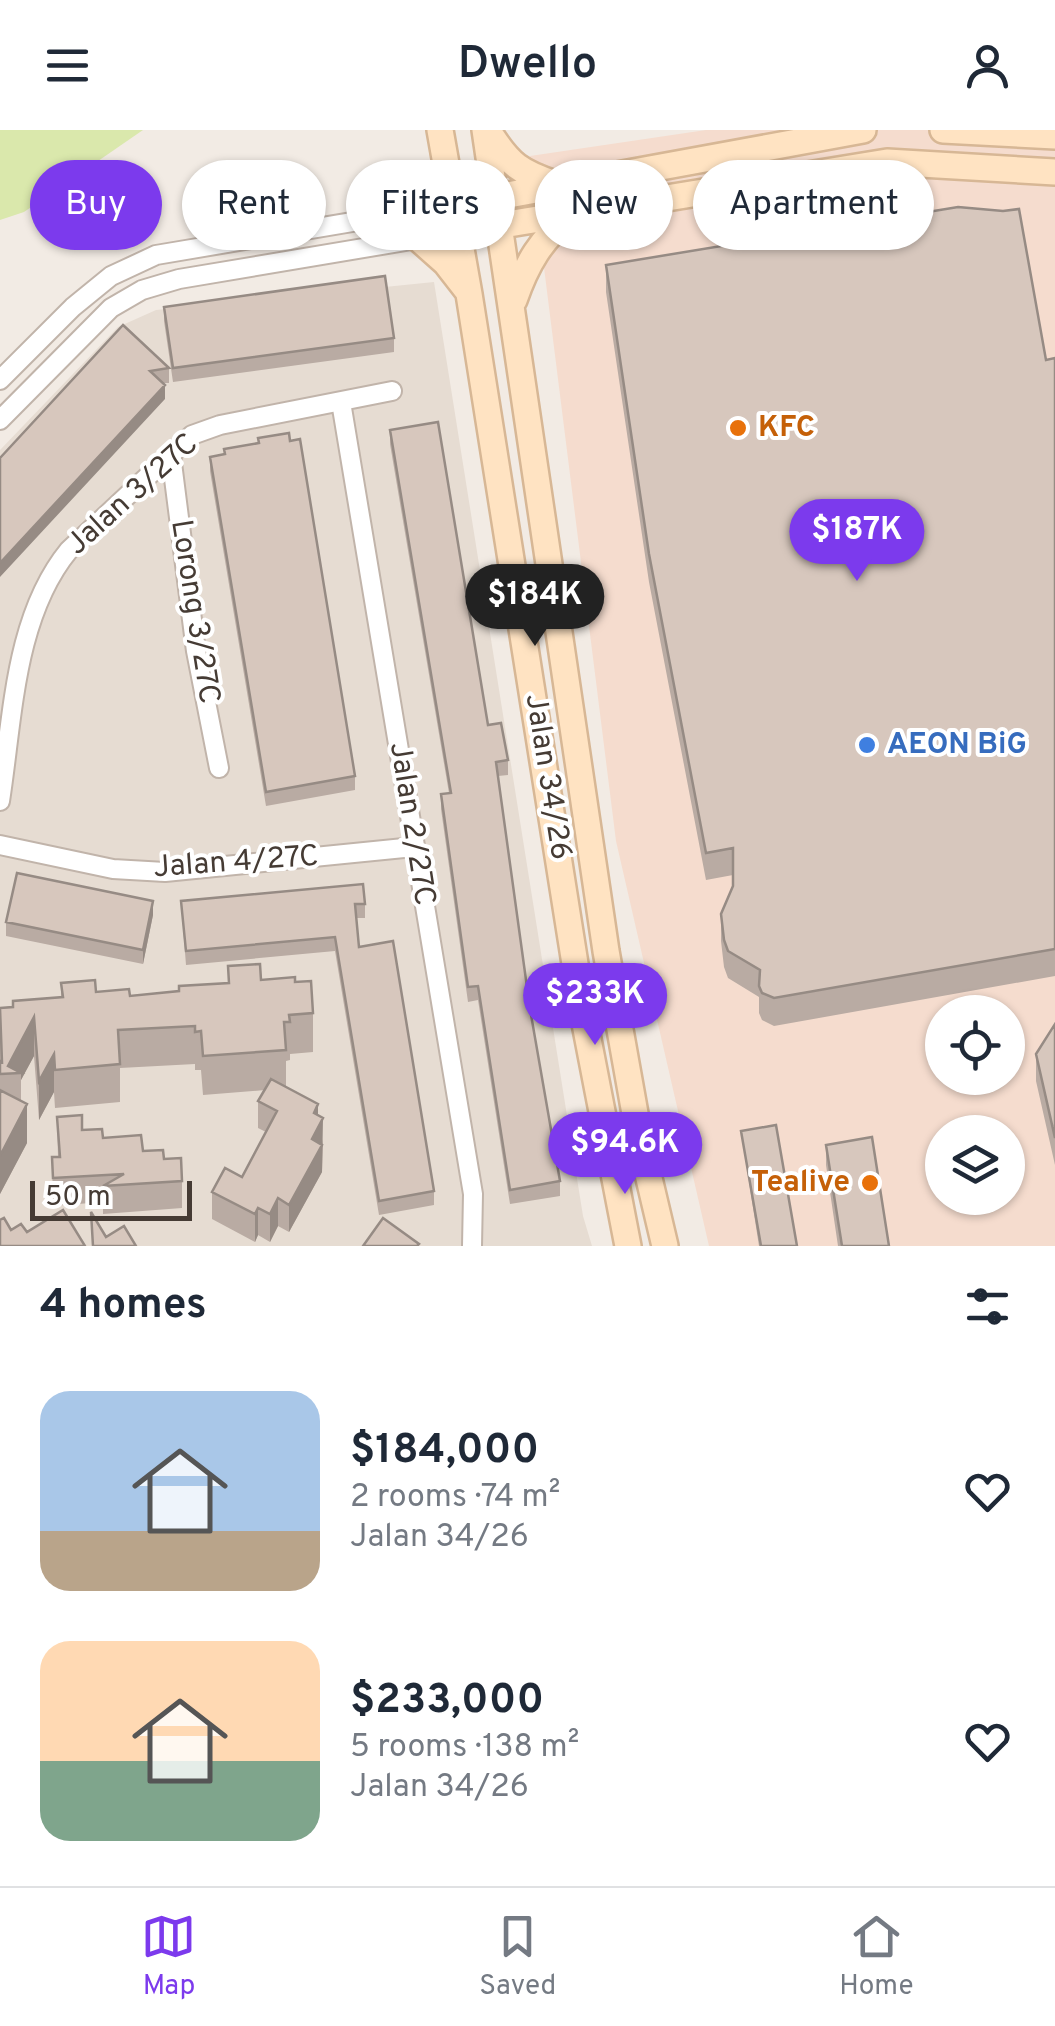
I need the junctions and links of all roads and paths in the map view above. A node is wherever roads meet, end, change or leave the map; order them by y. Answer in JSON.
{"nodes":[{"id":1,"x":440,"y":130,"type":"edge"},
{"id":2,"x":486,"y":130,"type":"edge"},
{"id":3,"x":863,"y":130,"type":"edge"},
{"id":4,"x":943,"y":130,"type":"edge"},
{"id":5,"x":1055,"y":136,"type":"edge"},
{"id":6,"x":446,"y":160,"type":"edge"},
{"id":7,"x":490,"y":160,"type":"edge"},
{"id":8,"x":673,"y":164,"type":"edge"},
{"id":9,"x":1055,"y":172,"type":"edge"},
{"id":10,"x":535,"y":177,"type":"edge"},
{"id":11,"x":673,"y":197,"type":"edge"},
{"id":12,"x":346,"y":223,"type":"edge"},
{"id":13,"x":353,"y":250,"type":"edge"},
{"id":14,"x":432,"y":250,"type":"edge"},
{"id":15,"x":461,"y":250,"type":"edge"},
{"id":16,"x":504,"y":250,"type":"edge"},
{"id":17,"x":537,"y":250,"type":"edge"},
{"id":18,"x":470,"y":294,"type":"junction"},
{"id":19,"x":512,"y":305,"type":"junction"},
{"id":20,"x":0,"y":380,"type":"edge"},
{"id":21,"x":392,"y":391,"type":"dead end"},
{"id":22,"x":341,"y":402,"type":"junction"},
{"id":23,"x":0,"y":420,"type":"edge"},
{"id":24,"x":171,"y":455,"type":"junction"},
{"id":25,"x":219,"y":768,"type":"dead end"},
{"id":26,"x":0,"y":801,"type":"edge"},
{"id":27,"x":0,"y":845,"type":"edge"},
{"id":28,"x":414,"y":848,"type":"junction"},
{"id":29,"x":472,"y":1246,"type":"edge"},
{"id":30,"x":628,"y":1246,"type":"edge"},
{"id":31,"x":665,"y":1246,"type":"edge"}],
"edges":[{"from":1,"to":6,"type":"main road","name":"Jalan 34/26"},
{"from":2,"to":7,"type":"main road","name":"Jalan 34/26"},
{"from":2,"to":10,"type":"main road"},
{"from":3,"to":8,"type":"main road"},
{"from":4,"to":5,"type":"main road"},
{"from":9,"to":11,"type":"main road"},
{"from":12,"to":20,"type":"street"},
{"from":13,"to":23,"type":"street"},
{"from":14,"to":18,"type":"main road"},
{"from":15,"to":18,"type":"main road","name":"Jalan 34/26"},
{"from":16,"to":19,"type":"main road","name":"Jalan 34/26"},
{"from":17,"to":19,"type":"main road"},
{"from":18,"to":30,"type":"main road","name":"Jalan 34/26"},
{"from":19,"to":31,"type":"main road","name":"Jalan 34/26"},
{"from":21,"to":22,"type":"street","name":"Jalan 3/27C"},
{"from":22,"to":24,"type":"street","name":"Jalan 3/27C"},
{"from":22,"to":28,"type":"street","name":"Jalan 2/27C"},
{"from":24,"to":25,"type":"street","name":"Lorong 3/27C"},
{"from":24,"to":26,"type":"street","name":"Jalan 3/27C"},
{"from":27,"to":28,"type":"street","name":"Jalan 4/27C"},
{"from":28,"to":29,"type":"street","name":"Jalan 2/27C"}]}
